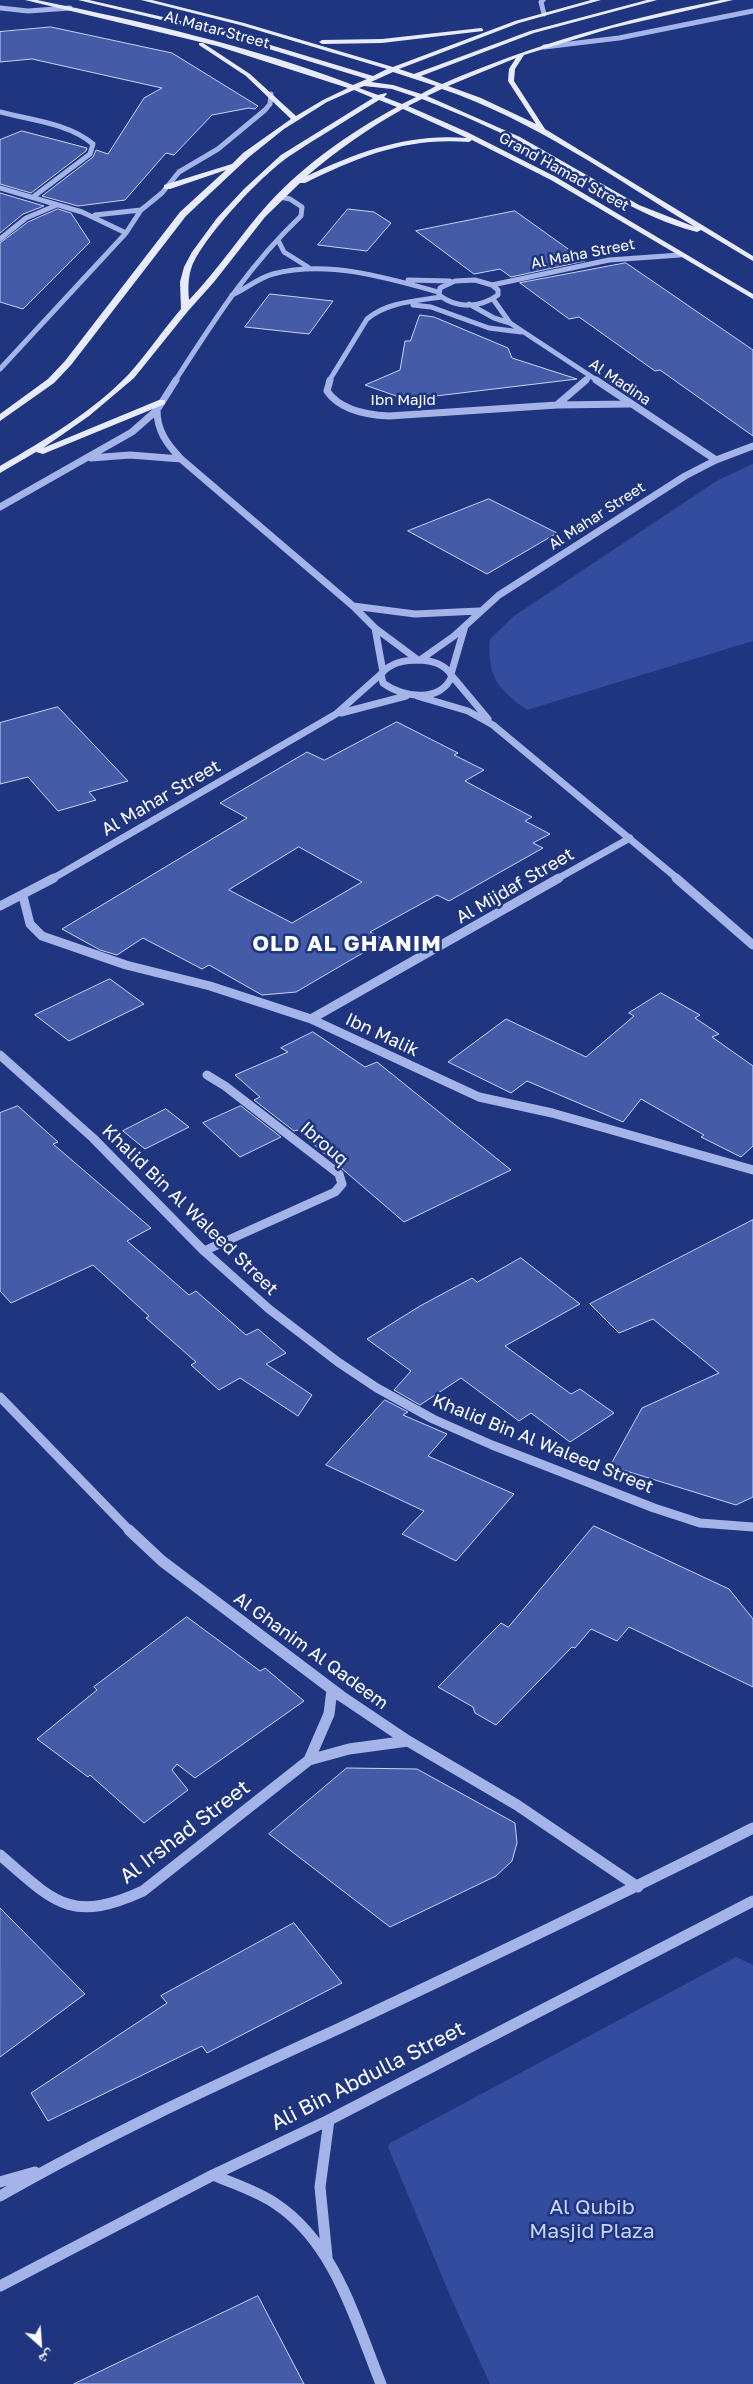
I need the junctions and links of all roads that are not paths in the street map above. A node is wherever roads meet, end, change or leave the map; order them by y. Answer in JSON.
{"nodes":[{"id":1,"x":28,"y":0,"type":"edge"},
{"id":2,"x":81,"y":0,"type":"edge"},
{"id":3,"x":144,"y":0,"type":"edge"},
{"id":4,"x":543,"y":0,"type":"edge"},
{"id":5,"x":598,"y":0,"type":"edge"},
{"id":6,"x":654,"y":0,"type":"edge"},
{"id":7,"x":730,"y":0,"type":"edge"},
{"id":8,"x":152,"y":1,"type":"edge"},
{"id":9,"x":0,"y":8,"type":"edge"},
{"id":10,"x":70,"y":8,"type":"junction"},
{"id":11,"x":753,"y":11,"type":"edge"},
{"id":12,"x":544,"y":14,"type":"junction"},
{"id":13,"x":501,"y":28,"type":"junction"},
{"id":14,"x":184,"y":34,"type":"junction"},
{"id":15,"x":295,"y":39,"type":"junction"},
{"id":16,"x":541,"y":47,"type":"junction"},
{"id":17,"x":522,"y":54,"type":"junction"},
{"id":18,"x":394,"y":68,"type":"junction"},
{"id":19,"x":416,"y":76,"type":"junction"},
{"id":20,"x":372,"y":78,"type":"junction"},
{"id":21,"x":354,"y":86,"type":"junction"},
{"id":22,"x":395,"y":86,"type":"junction"},
{"id":23,"x":445,"y":86,"type":"junction"},
{"id":24,"x":271,"y":94,"type":"junction"},
{"id":25,"x":380,"y":97,"type":"junction"},
{"id":26,"x":423,"y":97,"type":"junction"},
{"id":27,"x":402,"y":108,"type":"junction"},
{"id":28,"x":0,"y":112,"type":"edge"},
{"id":29,"x":6,"y":114,"type":"junction"},
{"id":30,"x":0,"y":117,"type":"edge"},
{"id":31,"x":295,"y":119,"type":"junction"},
{"id":32,"x":546,"y":134,"type":"junction"},
{"id":33,"x":482,"y":142,"type":"junction"},
{"id":34,"x":236,"y":165,"type":"junction"},
{"id":35,"x":167,"y":187,"type":"junction"},
{"id":36,"x":0,"y":188,"type":"edge"},
{"id":37,"x":289,"y":188,"type":"junction"},
{"id":38,"x":33,"y":197,"type":"junction"},
{"id":39,"x":280,"y":197,"type":"junction"},
{"id":40,"x":57,"y":205,"type":"junction"},
{"id":41,"x":141,"y":210,"type":"junction"},
{"id":42,"x":89,"y":215,"type":"junction"},
{"id":43,"x":126,"y":233,"type":"junction"},
{"id":44,"x":709,"y":233,"type":"junction"},
{"id":45,"x":0,"y":240,"type":"edge"},
{"id":46,"x":278,"y":240,"type":"junction"},
{"id":47,"x":680,"y":255,"type":"junction"},
{"id":48,"x":753,"y":259,"type":"edge"},
{"id":49,"x":311,"y":268,"type":"junction"},
{"id":50,"x":398,"y":280,"type":"junction"},
{"id":51,"x":455,"y":281,"type":"junction"},
{"id":52,"x":492,"y":285,"type":"junction"},
{"id":53,"x":440,"y":295,"type":"junction"},
{"id":54,"x":230,"y":296,"type":"junction"},
{"id":55,"x":753,"y":297,"type":"edge"},
{"id":56,"x":493,"y":299,"type":"junction"},
{"id":57,"x":469,"y":304,"type":"junction"},
{"id":58,"x":395,"y":305,"type":"junction"},
{"id":59,"x":185,"y":308,"type":"junction"},
{"id":60,"x":510,"y":323,"type":"junction"},
{"id":61,"x":524,"y":332,"type":"junction"},
{"id":62,"x":0,"y":369,"type":"edge"},
{"id":63,"x":589,"y":377,"type":"junction"},
{"id":64,"x":162,"y":402,"type":"junction"},
{"id":65,"x":630,"y":404,"type":"junction"},
{"id":66,"x":557,"y":405,"type":"junction"},
{"id":67,"x":157,"y":410,"type":"junction"},
{"id":68,"x":0,"y":417,"type":"edge"},
{"id":69,"x":753,"y":446,"type":"edge"},
{"id":70,"x":89,"y":458,"type":"junction"},
{"id":71,"x":181,"y":459,"type":"junction"},
{"id":72,"x":16,"y":460,"type":"junction"},
{"id":73,"x":716,"y":460,"type":"junction"},
{"id":74,"x":0,"y":470,"type":"edge"},
{"id":75,"x":0,"y":507,"type":"edge"},
{"id":76,"x":354,"y":606,"type":"junction"},
{"id":77,"x":479,"y":611,"type":"junction"},
{"id":78,"x":465,"y":625,"type":"junction"},
{"id":79,"x":375,"y":628,"type":"junction"},
{"id":80,"x":419,"y":660,"type":"junction"},
{"id":81,"x":382,"y":673,"type":"junction"},
{"id":82,"x":452,"y":675,"type":"junction"},
{"id":83,"x":408,"y":695,"type":"junction"},
{"id":84,"x":417,"y":696,"type":"junction"},
{"id":85,"x":336,"y":714,"type":"junction"},
{"id":86,"x":493,"y":725,"type":"junction"},
{"id":87,"x":630,"y":838,"type":"junction"},
{"id":88,"x":23,"y":896,"type":"junction"},
{"id":89,"x":0,"y":906,"type":"edge"},
{"id":90,"x":753,"y":945,"type":"edge"},
{"id":91,"x":310,"y":1019,"type":"junction"},
{"id":92,"x":0,"y":1055,"type":"edge"},
{"id":93,"x":207,"y":1075,"type":"dead end"},
{"id":94,"x":753,"y":1170,"type":"edge"},
{"id":95,"x":204,"y":1251,"type":"junction"},
{"id":96,"x":0,"y":1397,"type":"edge"},
{"id":97,"x":753,"y":1527,"type":"edge"},
{"id":98,"x":332,"y":1690,"type":"junction"},
{"id":99,"x":408,"y":1741,"type":"junction"},
{"id":100,"x":309,"y":1760,"type":"junction"},
{"id":101,"x":753,"y":1828,"type":"edge"},
{"id":102,"x":0,"y":1855,"type":"edge"},
{"id":103,"x":638,"y":1887,"type":"junction"},
{"id":104,"x":753,"y":1901,"type":"edge"},
{"id":105,"x":329,"y":2120,"type":"junction"},
{"id":106,"x":47,"y":2169,"type":"junction"},
{"id":107,"x":213,"y":2175,"type":"junction"},
{"id":108,"x":0,"y":2182,"type":"edge"},
{"id":109,"x":0,"y":2196,"type":"edge"},
{"id":110,"x":327,"y":2257,"type":"junction"},
{"id":111,"x":0,"y":2286,"type":"edge"},
{"id":112,"x":381,"y":2384,"type":"edge"}],
"edges":[{"from":1,"to":10,"type":"main road","name":"Al Matar Street"},
{"from":2,"to":20,"type":"main road"},
{"from":3,"to":8,"type":"main road","name":"Al Matar Street"},
{"from":4,"to":12,"type":"street"},
{"from":5,"to":12,"type":"main road"},
{"from":6,"to":19,"type":"main road"},
{"from":7,"to":16,"type":"main road"},
{"from":8,"to":15,"type":"main road","name":"Al Matar Street"},
{"from":9,"to":10,"type":"street","name":"Al Matar Street"},
{"from":10,"to":14,"type":"main road","name":"Al Matar Street"},
{"from":11,"to":16,"type":"street"},
{"from":12,"to":13,"type":"main road"},
{"from":13,"to":15,"type":"main road"},
{"from":13,"to":18,"type":"main road"},
{"from":14,"to":21,"type":"main road","name":"Al Matar Street"},
{"from":14,"to":24,"type":"main road"},
{"from":15,"to":18,"type":"main road","name":"Al Matar Street"},
{"from":16,"to":17,"type":"main road"},
{"from":17,"to":23,"type":"main road"},
{"from":17,"to":32,"type":"main road"},
{"from":18,"to":19,"type":"main road","name":"Grand Hamad Street"},
{"from":18,"to":20,"type":"main road"},
{"from":18,"to":22,"type":"main road"},
{"from":19,"to":22,"type":"main road"},
{"from":19,"to":23,"type":"main road","name":"Grand Hamad Street"},
{"from":20,"to":21,"type":"main road"},
{"from":20,"to":22,"type":"main road"},
{"from":21,"to":22,"type":"main road"},
{"from":21,"to":25,"type":"main road","name":"Grand Hamad Street"},
{"from":21,"to":31,"type":"main road"},
{"from":22,"to":23,"type":"main road"},
{"from":22,"to":25,"type":"main road"},
{"from":22,"to":26,"type":"main road"},
{"from":22,"to":27,"type":"main road"},
{"from":23,"to":26,"type":"main road"},
{"from":23,"to":32,"type":"main road","name":"Grand Hamad Street"},
{"from":24,"to":31,"type":"main road"},
{"from":24,"to":35,"type":"street"},
{"from":25,"to":27,"type":"main road","name":"Grand Hamad Street"},
{"from":25,"to":59,"type":"main road"},
{"from":26,"to":27,"type":"main road"},
{"from":26,"to":44,"type":"main road"},
{"from":27,"to":33,"type":"main road","name":"Grand Hamad Street"},
{"from":27,"to":37,"type":"main road"},
{"from":28,"to":29,"type":"street"},
{"from":29,"to":30,"type":"street"},
{"from":29,"to":38,"type":"street"},
{"from":31,"to":34,"type":"main road"},
{"from":32,"to":44,"type":"main road","name":"Grand Hamad Street"},
{"from":33,"to":37,"type":"main road"},
{"from":33,"to":47,"type":"main road","name":"Grand Hamad Street"},
{"from":34,"to":35,"type":"main road"},
{"from":34,"to":68,"type":"main road"},
{"from":35,"to":41,"type":"street"},
{"from":36,"to":38,"type":"street"},
{"from":37,"to":39,"type":"main road"},
{"from":38,"to":40,"type":"street"},
{"from":39,"to":46,"type":"street"},
{"from":39,"to":59,"type":"main road"},
{"from":40,"to":42,"type":"street"},
{"from":40,"to":45,"type":"street"},
{"from":41,"to":42,"type":"street"},
{"from":41,"to":43,"type":"street"},
{"from":42,"to":43,"type":"street"},
{"from":43,"to":62,"type":"street"},
{"from":44,"to":48,"type":"main road","name":"Grand Hamad Street"},
{"from":46,"to":49,"type":"street"},
{"from":46,"to":54,"type":"street"},
{"from":47,"to":52,"type":"street","name":"Al Maha Street"},
{"from":47,"to":55,"type":"main road","name":"Grand Hamad Street"},
{"from":49,"to":50,"type":"street"},
{"from":49,"to":54,"type":"street"},
{"from":50,"to":51,"type":"street"},
{"from":50,"to":53,"type":"street"},
{"from":51,"to":52,"type":"street"},
{"from":51,"to":53,"type":"street"},
{"from":52,"to":56,"type":"street"},
{"from":53,"to":57,"type":"street"},
{"from":53,"to":58,"type":"street","name":"Ibn Majid"},
{"from":54,"to":64,"type":"street"},
{"from":56,"to":57,"type":"street"},
{"from":56,"to":60,"type":"street","name":"Al Madina"},
{"from":57,"to":60,"type":"street","name":"Al Madina"},
{"from":58,"to":61,"type":"street"},
{"from":58,"to":66,"type":"street","name":"Ibn Majid"},
{"from":59,"to":72,"type":"main road"},
{"from":60,"to":61,"type":"street","name":"Al Madina"},
{"from":61,"to":63,"type":"street","name":"Al Madina"},
{"from":63,"to":65,"type":"street","name":"Al Madina"},
{"from":63,"to":66,"type":"street"},
{"from":64,"to":67,"type":"street"},
{"from":64,"to":72,"type":"main road"},
{"from":65,"to":66,"type":"street","name":"Ibn Majid"},
{"from":65,"to":73,"type":"street","name":"Al Madina"},
{"from":67,"to":70,"type":"street"},
{"from":67,"to":71,"type":"street"},
{"from":69,"to":73,"type":"street","name":"Al Mahar Street"},
{"from":70,"to":71,"type":"street"},
{"from":70,"to":75,"type":"street"},
{"from":71,"to":76,"type":"street"},
{"from":72,"to":74,"type":"main road"},
{"from":73,"to":77,"type":"street","name":"Al Mahar Street"},
{"from":76,"to":77,"type":"street"},
{"from":76,"to":79,"type":"street"},
{"from":77,"to":78,"type":"street","name":"Al Mahar Street"},
{"from":78,"to":80,"type":"street","name":"Al Mahar Street"},
{"from":78,"to":82,"type":"street"},
{"from":79,"to":80,"type":"street"},
{"from":79,"to":81,"type":"street"},
{"from":80,"to":81,"type":"street"},
{"from":80,"to":82,"type":"street"},
{"from":81,"to":83,"type":"street"},
{"from":81,"to":85,"type":"street","name":"Al Mahar Street"},
{"from":82,"to":84,"type":"street"},
{"from":82,"to":86,"type":"street"},
{"from":83,"to":84,"type":"street"},
{"from":83,"to":85,"type":"street","name":"Al Mahar Street"},
{"from":84,"to":86,"type":"street"},
{"from":85,"to":88,"type":"street","name":"Al Mahar Street"},
{"from":86,"to":87,"type":"street"},
{"from":87,"to":90,"type":"street"},
{"from":87,"to":91,"type":"street","name":"Al Mijdaf Street"},
{"from":88,"to":89,"type":"street","name":"Al Mahar Street"},
{"from":88,"to":91,"type":"street","name":"Ibn Malik"},
{"from":91,"to":94,"type":"street","name":"Ibn Malik"},
{"from":92,"to":95,"type":"street","name":"Khalid Bin Al Waleed Street"},
{"from":93,"to":95,"type":"street","name":"Ibrouq"},
{"from":95,"to":97,"type":"street","name":"Khalid Bin Al Waleed Street"},
{"from":96,"to":98,"type":"street","name":"Al Ghanim Al Qadeem"},
{"from":98,"to":99,"type":"street","name":"Al Ghanim Al Qadeem"},
{"from":98,"to":100,"type":"street"},
{"from":99,"to":100,"type":"street"},
{"from":99,"to":103,"type":"street","name":"Al Ghanim Al Qadeem"},
{"from":100,"to":102,"type":"street","name":"Al Irshad Street"},
{"from":101,"to":103,"type":"street"},
{"from":103,"to":106,"type":"street"},
{"from":104,"to":105,"type":"street","name":"Ali Bin Abdulla Street"},
{"from":105,"to":107,"type":"street","name":"Ali Bin Abdulla Street"},
{"from":105,"to":110,"type":"street"},
{"from":106,"to":108,"type":"street"},
{"from":106,"to":109,"type":"street"},
{"from":107,"to":110,"type":"street"},
{"from":107,"to":111,"type":"street","name":"Ali Bin Abdulla Street"},
{"from":110,"to":112,"type":"street"}]}
